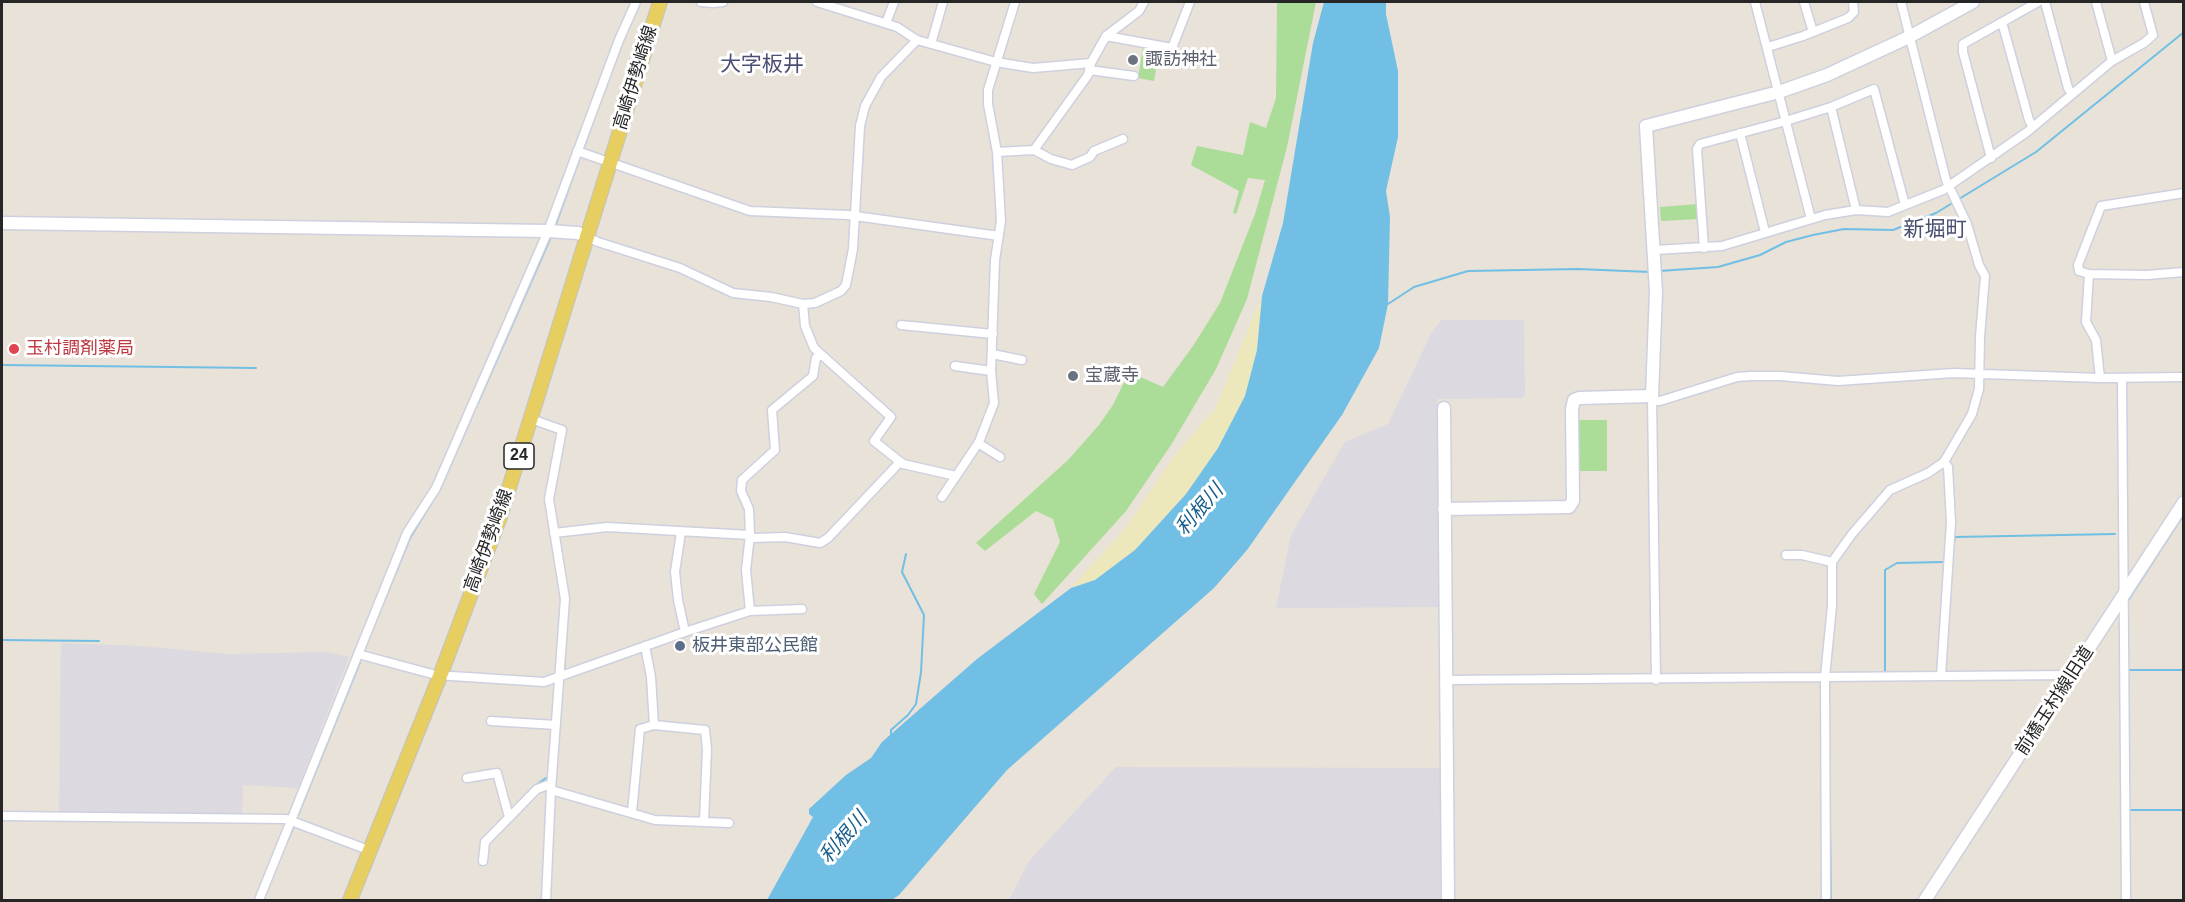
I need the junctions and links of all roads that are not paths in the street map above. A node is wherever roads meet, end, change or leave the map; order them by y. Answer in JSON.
{"nodes":[{"id":1,"x":636,"y":2,"type":"edge"},
{"id":2,"x":660,"y":2,"type":"edge"},
{"id":3,"x":701,"y":2,"type":"edge"},
{"id":4,"x":723,"y":2,"type":"edge"},
{"id":5,"x":817,"y":2,"type":"edge"},
{"id":6,"x":894,"y":2,"type":"edge"},
{"id":7,"x":943,"y":2,"type":"edge"},
{"id":8,"x":1015,"y":2,"type":"edge"},
{"id":9,"x":1144,"y":2,"type":"edge"},
{"id":10,"x":1190,"y":2,"type":"edge"},
{"id":11,"x":1755,"y":2,"type":"edge"},
{"id":12,"x":1804,"y":2,"type":"edge"},
{"id":13,"x":1853,"y":2,"type":"edge"},
{"id":14,"x":1901,"y":2,"type":"edge"},
{"id":15,"x":1973,"y":2,"type":"edge"},
{"id":16,"x":2038,"y":2,"type":"edge"},
{"id":17,"x":2045,"y":2,"type":"edge"},
{"id":18,"x":2096,"y":2,"type":"edge"},
{"id":19,"x":2144,"y":2,"type":"edge"},
{"id":20,"x":2002,"y":22,"type":"junction"},
{"id":21,"x":886,"y":23,"type":"junction"},
{"id":22,"x":1813,"y":32,"type":"junction"},
{"id":23,"x":1106,"y":36,"type":"junction"},
{"id":24,"x":1910,"y":37,"type":"junction"},
{"id":25,"x":917,"y":40,"type":"junction"},
{"id":26,"x":932,"y":44,"type":"junction"},
{"id":27,"x":1768,"y":47,"type":"junction"},
{"id":28,"x":2112,"y":61,"type":"junction"},
{"id":29,"x":996,"y":62,"type":"junction"},
{"id":30,"x":1090,"y":67,"type":"junction"},
{"id":31,"x":1134,"y":76,"type":"dead end"},
{"id":32,"x":1779,"y":92,"type":"junction"},
{"id":33,"x":2072,"y":94,"type":"junction"},
{"id":34,"x":1831,"y":107,"type":"junction"},
{"id":35,"x":1786,"y":121,"type":"junction"},
{"id":36,"x":2033,"y":127,"type":"junction"},
{"id":37,"x":1740,"y":133,"type":"junction"},
{"id":38,"x":1123,"y":139,"type":"dead end"},
{"id":39,"x":1034,"y":150,"type":"junction"},
{"id":40,"x":577,"y":151,"type":"junction"},
{"id":41,"x":997,"y":152,"type":"junction"},
{"id":42,"x":1991,"y":158,"type":"junction"},
{"id":43,"x":610,"y":163,"type":"junction"},
{"id":44,"x":1951,"y":191,"type":"junction"},
{"id":45,"x":2184,"y":193,"type":"edge"},
{"id":46,"x":1905,"y":205,"type":"junction"},
{"id":47,"x":1856,"y":210,"type":"junction"},
{"id":48,"x":855,"y":216,"type":"junction"},
{"id":49,"x":1811,"y":219,"type":"junction"},
{"id":50,"x":2,"y":224,"type":"edge"},
{"id":51,"x":548,"y":231,"type":"junction"},
{"id":52,"x":1765,"y":232,"type":"junction"},
{"id":53,"x":999,"y":236,"type":"junction"},
{"id":54,"x":587,"y":237,"type":"junction"},
{"id":55,"x":1704,"y":248,"type":"junction"},
{"id":56,"x":1655,"y":256,"type":"junction"},
{"id":57,"x":2184,"y":272,"type":"edge"},
{"id":58,"x":2088,"y":274,"type":"junction"},
{"id":59,"x":804,"y":304,"type":"junction"},
{"id":60,"x":901,"y":325,"type":"dead end"},
{"id":61,"x":993,"y":334,"type":"junction"},
{"id":62,"x":992,"y":354,"type":"junction"},
{"id":63,"x":821,"y":355,"type":"junction"},
{"id":64,"x":1022,"y":360,"type":"dead end"},
{"id":65,"x":955,"y":366,"type":"dead end"},
{"id":66,"x":992,"y":371,"type":"junction"},
{"id":67,"x":1979,"y":374,"type":"junction"},
{"id":68,"x":2184,"y":377,"type":"edge"},
{"id":69,"x":2100,"y":378,"type":"junction"},
{"id":70,"x":2122,"y":378,"type":"junction"},
{"id":71,"x":1653,"y":398,"type":"junction"},
{"id":72,"x":1444,"y":408,"type":"dead end"},
{"id":73,"x":531,"y":419,"type":"junction"},
{"id":74,"x":978,"y":443,"type":"junction"},
{"id":75,"x":1000,"y":457,"type":"dead end"},
{"id":76,"x":900,"y":462,"type":"junction"},
{"id":77,"x":1944,"y":462,"type":"junction"},
{"id":78,"x":956,"y":476,"type":"junction"},
{"id":79,"x":942,"y":497,"type":"dead end"},
{"id":80,"x":2184,"y":502,"type":"edge"},
{"id":81,"x":1444,"y":509,"type":"junction"},
{"id":82,"x":681,"y":532,"type":"junction"},
{"id":83,"x":554,"y":533,"type":"junction"},
{"id":84,"x":750,"y":535,"type":"junction"},
{"id":85,"x":1786,"y":555,"type":"dead end"},
{"id":86,"x":1832,"y":562,"type":"junction"},
{"id":87,"x":2124,"y":595,"type":"junction"},
{"id":88,"x":802,"y":609,"type":"dead end"},
{"id":89,"x":750,"y":611,"type":"junction"},
{"id":90,"x":685,"y":632,"type":"junction"},
{"id":91,"x":645,"y":646,"type":"junction"},
{"id":92,"x":358,"y":654,"type":"junction"},
{"id":93,"x":2072,"y":675,"type":"junction"},
{"id":94,"x":440,"y":676,"type":"junction"},
{"id":95,"x":1941,"y":676,"type":"junction"},
{"id":96,"x":1825,"y":677,"type":"junction"},
{"id":97,"x":560,"y":678,"type":"junction"},
{"id":98,"x":1446,"y":680,"type":"junction"},
{"id":99,"x":1656,"y":680,"type":"junction"},
{"id":100,"x":491,"y":721,"type":"dead end"},
{"id":101,"x":654,"y":724,"type":"junction"},
{"id":102,"x":556,"y":725,"type":"junction"},
{"id":103,"x":467,"y":778,"type":"dead end"},
{"id":104,"x":551,"y":787,"type":"junction"},
{"id":105,"x":632,"y":812,"type":"junction"},
{"id":106,"x":2,"y":816,"type":"edge"},
{"id":107,"x":509,"y":817,"type":"junction"},
{"id":108,"x":292,"y":820,"type":"junction"},
{"id":109,"x":704,"y":821,"type":"junction"},
{"id":110,"x":729,"y":823,"type":"dead end"},
{"id":111,"x":370,"y":851,"type":"junction"},
{"id":112,"x":483,"y":861,"type":"dead end"},
{"id":113,"x":1927,"y":899,"type":"edge"},
{"id":114,"x":259,"y":900,"type":"edge"},
{"id":115,"x":350,"y":900,"type":"edge"},
{"id":116,"x":546,"y":900,"type":"edge"},
{"id":117,"x":1448,"y":900,"type":"edge"},
{"id":118,"x":1826,"y":900,"type":"edge"},
{"id":119,"x":2126,"y":900,"type":"edge"}],
"edges":[{"from":1,"to":40,"type":"street"},
{"from":2,"to":43,"type":"main road","name":"高崎伊勢崎線","number":"24"},
{"from":3,"to":4,"type":"street"},
{"from":5,"to":21,"type":"street"},
{"from":6,"to":21,"type":"street"},
{"from":7,"to":26,"type":"street"},
{"from":8,"to":29,"type":"street"},
{"from":9,"to":23,"type":"street"},
{"from":10,"to":23,"type":"street"},
{"from":11,"to":27,"type":"street"},
{"from":12,"to":22,"type":"street"},
{"from":13,"to":22,"type":"street"},
{"from":14,"to":24,"type":"street"},
{"from":15,"to":24,"type":"street"},
{"from":16,"to":20,"type":"street"},
{"from":17,"to":33,"type":"street"},
{"from":18,"to":28,"type":"street"},
{"from":19,"to":28,"type":"street"},
{"from":20,"to":36,"type":"street"},
{"from":20,"to":42,"type":"street"},
{"from":21,"to":25,"type":"street"},
{"from":22,"to":27,"type":"street"},
{"from":23,"to":30,"type":"street"},
{"from":24,"to":32,"type":"street"},
{"from":24,"to":44,"type":"street"},
{"from":25,"to":26,"type":"street"},
{"from":25,"to":48,"type":"street"},
{"from":26,"to":29,"type":"street"},
{"from":27,"to":32,"type":"street"},
{"from":28,"to":33,"type":"street"},
{"from":29,"to":30,"type":"street"},
{"from":29,"to":41,"type":"street"},
{"from":30,"to":31,"type":"street"},
{"from":30,"to":39,"type":"street"},
{"from":32,"to":35,"type":"street"},
{"from":32,"to":56,"type":"street"},
{"from":33,"to":36,"type":"street"},
{"from":34,"to":35,"type":"street"},
{"from":34,"to":46,"type":"street"},
{"from":34,"to":47,"type":"street"},
{"from":35,"to":37,"type":"street"},
{"from":35,"to":49,"type":"street"},
{"from":36,"to":42,"type":"street"},
{"from":37,"to":52,"type":"street"},
{"from":37,"to":55,"type":"street"},
{"from":38,"to":39,"type":"street"},
{"from":39,"to":41,"type":"street"},
{"from":40,"to":43,"type":"street"},
{"from":40,"to":51,"type":"street"},
{"from":41,"to":53,"type":"street"},
{"from":42,"to":44,"type":"street"},
{"from":43,"to":48,"type":"street"},
{"from":43,"to":54,"type":"main road","name":"高崎伊勢崎線","number":"24"},
{"from":44,"to":46,"type":"street"},
{"from":44,"to":67,"type":"street"},
{"from":45,"to":58,"type":"street"},
{"from":46,"to":47,"type":"street"},
{"from":47,"to":49,"type":"street"},
{"from":48,"to":53,"type":"street"},
{"from":48,"to":59,"type":"street"},
{"from":49,"to":52,"type":"street"},
{"from":50,"to":51,"type":"street"},
{"from":51,"to":54,"type":"street"},
{"from":51,"to":92,"type":"street"},
{"from":52,"to":55,"type":"street"},
{"from":53,"to":61,"type":"street"},
{"from":54,"to":59,"type":"street"},
{"from":54,"to":73,"type":"main road","name":"高崎伊勢崎線","number":"24"},
{"from":55,"to":56,"type":"street"},
{"from":56,"to":71,"type":"street"},
{"from":57,"to":58,"type":"street"},
{"from":58,"to":69,"type":"street"},
{"from":59,"to":63,"type":"street"},
{"from":60,"to":61,"type":"street"},
{"from":61,"to":62,"type":"street"},
{"from":62,"to":64,"type":"street"},
{"from":62,"to":66,"type":"street"},
{"from":63,"to":76,"type":"street"},
{"from":63,"to":84,"type":"street"},
{"from":65,"to":66,"type":"street"},
{"from":66,"to":74,"type":"street"},
{"from":67,"to":69,"type":"street"},
{"from":67,"to":71,"type":"street"},
{"from":67,"to":77,"type":"street"},
{"from":68,"to":70,"type":"street"},
{"from":69,"to":70,"type":"street"},
{"from":70,"to":87,"type":"street"},
{"from":71,"to":81,"type":"street"},
{"from":71,"to":99,"type":"street"},
{"from":72,"to":81,"type":"street"},
{"from":73,"to":83,"type":"street"},
{"from":73,"to":94,"type":"main road","name":"高崎伊勢崎線","number":"24"},
{"from":74,"to":75,"type":"street"},
{"from":74,"to":78,"type":"street"},
{"from":76,"to":78,"type":"street"},
{"from":76,"to":84,"type":"street"},
{"from":77,"to":86,"type":"street"},
{"from":77,"to":95,"type":"street"},
{"from":78,"to":79,"type":"street"},
{"from":80,"to":87,"type":"street","name":"前橋玉村線旧道"},
{"from":81,"to":98,"type":"street"},
{"from":82,"to":83,"type":"street"},
{"from":82,"to":84,"type":"street"},
{"from":82,"to":90,"type":"street"},
{"from":83,"to":97,"type":"street"},
{"from":84,"to":89,"type":"street"},
{"from":85,"to":86,"type":"street"},
{"from":86,"to":96,"type":"street"},
{"from":87,"to":93,"type":"street","name":"前橋玉村線旧道"},
{"from":87,"to":119,"type":"street"},
{"from":88,"to":89,"type":"street"},
{"from":89,"to":90,"type":"street"},
{"from":90,"to":91,"type":"street"},
{"from":91,"to":97,"type":"street"},
{"from":91,"to":101,"type":"street"},
{"from":92,"to":94,"type":"street"},
{"from":92,"to":108,"type":"street"},
{"from":93,"to":95,"type":"street"},
{"from":93,"to":113,"type":"street","name":"前橋玉村線旧道"},
{"from":94,"to":97,"type":"street"},
{"from":94,"to":111,"type":"main road","name":"高崎伊勢崎線","number":"24"},
{"from":95,"to":96,"type":"street"},
{"from":96,"to":99,"type":"street"},
{"from":96,"to":118,"type":"street"},
{"from":97,"to":102,"type":"street"},
{"from":98,"to":99,"type":"street"},
{"from":98,"to":117,"type":"street"},
{"from":100,"to":102,"type":"street"},
{"from":101,"to":105,"type":"street"},
{"from":101,"to":109,"type":"street"},
{"from":102,"to":104,"type":"street"},
{"from":103,"to":107,"type":"street"},
{"from":104,"to":105,"type":"street"},
{"from":104,"to":107,"type":"street"},
{"from":104,"to":116,"type":"street"},
{"from":105,"to":109,"type":"street"},
{"from":106,"to":108,"type":"street"},
{"from":107,"to":112,"type":"street"},
{"from":108,"to":111,"type":"street"},
{"from":108,"to":114,"type":"street"},
{"from":109,"to":110,"type":"street"},
{"from":111,"to":115,"type":"main road","name":"高崎伊勢崎線","number":"24"}]}
